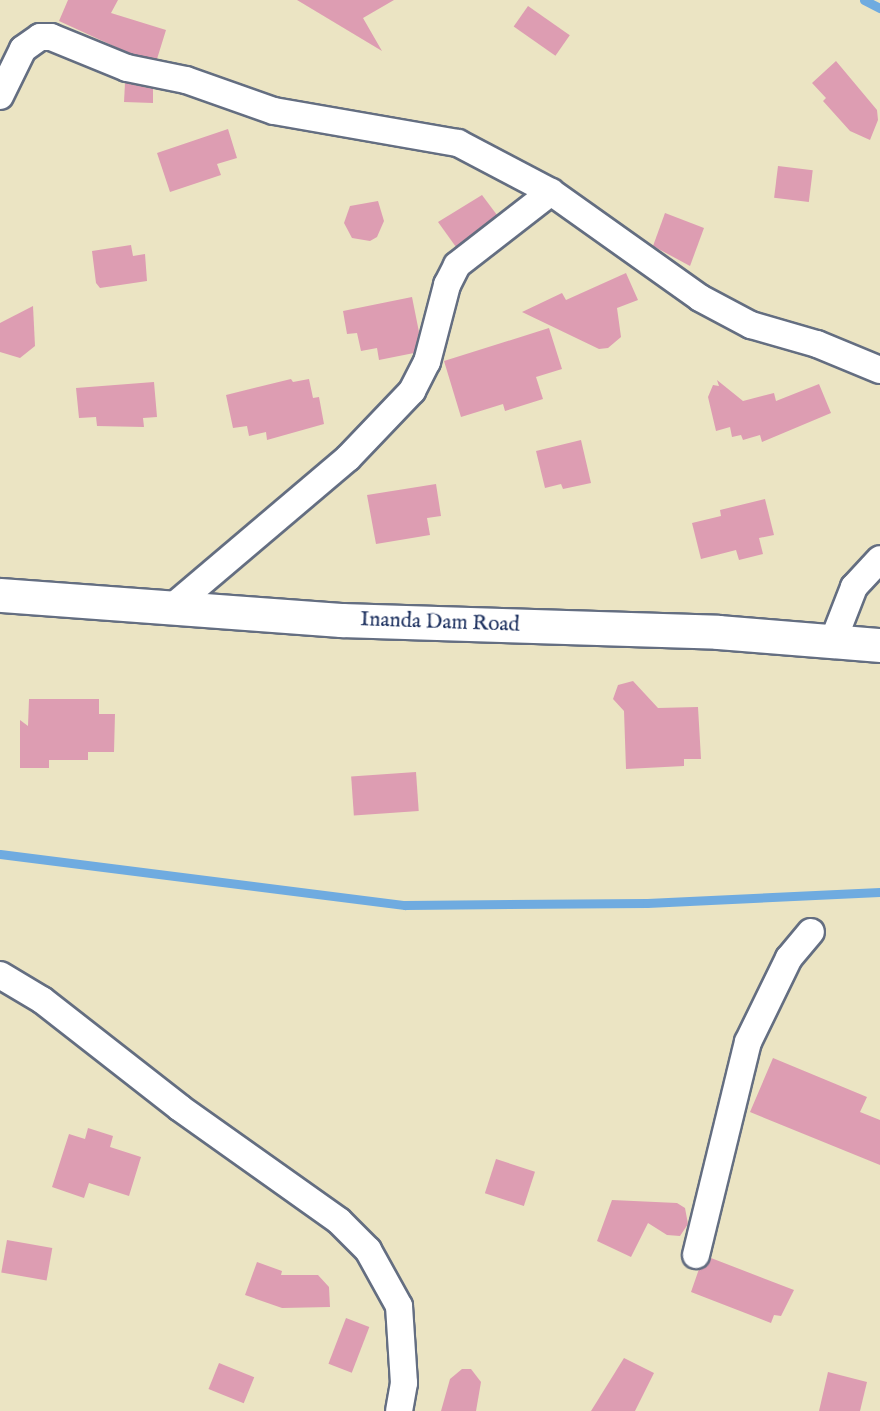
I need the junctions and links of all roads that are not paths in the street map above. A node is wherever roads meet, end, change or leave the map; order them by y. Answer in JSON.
{"nodes":[{"id":1,"x":0,"y":96,"type":"edge"},
{"id":2,"x":551,"y":192,"type":"junction"},
{"id":3,"x":880,"y":370,"type":"edge"},
{"id":4,"x":880,"y":559,"type":"edge"},
{"id":5,"x":0,"y":595,"type":"edge"},
{"id":6,"x":170,"y":609,"type":"junction"},
{"id":7,"x":833,"y":641,"type":"junction"},
{"id":8,"x":880,"y":645,"type":"edge"},
{"id":9,"x":811,"y":932,"type":"dead end"},
{"id":10,"x":0,"y":975,"type":"edge"},
{"id":11,"x":696,"y":1255,"type":"dead end"},
{"id":12,"x":399,"y":1411,"type":"edge"}],
"edges":[{"from":1,"to":2,"type":"street"},
{"from":2,"to":3,"type":"street"},
{"from":2,"to":6,"type":"street"},
{"from":4,"to":7,"type":"street"},
{"from":5,"to":6,"type":"street","name":"Inanda Dam Road"},
{"from":6,"to":7,"type":"street","name":"Inanda Dam Road"},
{"from":7,"to":8,"type":"street","name":"Inanda Dam Road"},
{"from":9,"to":11,"type":"street"},
{"from":10,"to":12,"type":"street"}]}
